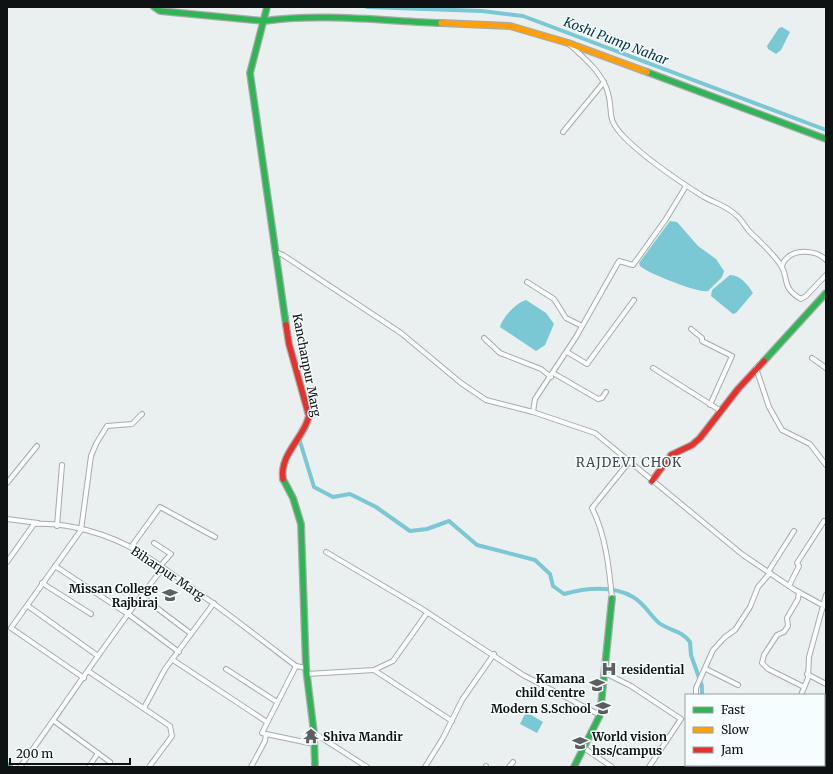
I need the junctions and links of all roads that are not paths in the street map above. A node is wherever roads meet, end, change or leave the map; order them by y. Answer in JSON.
{"nodes":[{"id":1,"x":154,"y":7,"type":"edge"},
{"id":2,"x":266,"y":8,"type":"edge"},
{"id":3,"x":264,"y":21,"type":"junction"},
{"id":4,"x":568,"y":43,"type":"junction"},
{"id":5,"x":604,"y":82,"type":"junction"},
{"id":6,"x":563,"y":132,"type":"dead end"},
{"id":7,"x":826,"y":139,"type":"edge"},
{"id":8,"x":686,"y":186,"type":"junction"},
{"id":9,"x":276,"y":252,"type":"junction"},
{"id":10,"x":826,"y":260,"type":"edge"},
{"id":11,"x":782,"y":266,"type":"junction"},
{"id":12,"x":826,"y":274,"type":"edge"},
{"id":13,"x":527,"y":282,"type":"dead end"},
{"id":14,"x":826,"y":293,"type":"edge"},
{"id":15,"x":634,"y":300,"type":"dead end"},
{"id":16,"x":582,"y":326,"type":"junction"},
{"id":17,"x":691,"y":329,"type":"dead end"},
{"id":18,"x":484,"y":338,"type":"dead end"},
{"id":19,"x":567,"y":352,"type":"junction"},
{"id":20,"x":812,"y":358,"type":"dead end"},
{"id":21,"x":653,"y":368,"type":"dead end"},
{"id":22,"x":756,"y":368,"type":"junction"},
{"id":23,"x":826,"y":368,"type":"edge"},
{"id":24,"x":552,"y":375,"type":"junction"},
{"id":25,"x":606,"y":392,"type":"dead end"},
{"id":26,"x":710,"y":405,"type":"junction"},
{"id":27,"x":721,"y":411,"type":"junction"},
{"id":28,"x":533,"y":412,"type":"junction"},
{"id":29,"x":142,"y":414,"type":"dead end"},
{"id":30,"x":37,"y":446,"type":"dead end"},
{"id":31,"x":629,"y":462,"type":"junction"},
{"id":32,"x":62,"y":464,"type":"dead end"},
{"id":33,"x":826,"y":465,"type":"edge"},
{"id":34,"x":652,"y":481,"type":"junction"},
{"id":35,"x":7,"y":483,"type":"edge"},
{"id":36,"x":7,"y":519,"type":"edge"},
{"id":37,"x":824,"y":521,"type":"dead end"},
{"id":38,"x":40,"y":524,"type":"junction"},
{"id":39,"x":57,"y":526,"type":"junction"},
{"id":40,"x":81,"y":530,"type":"junction"},
{"id":41,"x":794,"y":531,"type":"dead end"},
{"id":42,"x":215,"y":537,"type":"dead end"},
{"id":43,"x":154,"y":542,"type":"dead end"},
{"id":44,"x":131,"y":548,"type":"junction"},
{"id":45,"x":326,"y":552,"type":"dead end"},
{"id":46,"x":7,"y":562,"type":"edge"},
{"id":47,"x":55,"y":566,"type":"junction"},
{"id":48,"x":162,"y":567,"type":"junction"},
{"id":49,"x":769,"y":573,"type":"junction"},
{"id":50,"x":42,"y":583,"type":"junction"},
{"id":51,"x":789,"y":586,"type":"junction"},
{"id":52,"x":799,"y":592,"type":"junction"},
{"id":53,"x":826,"y":595,"type":"edge"},
{"id":54,"x":141,"y":596,"type":"junction"},
{"id":55,"x":612,"y":598,"type":"joint"},
{"id":56,"x":214,"y":603,"type":"junction"},
{"id":57,"x":28,"y":606,"type":"junction"},
{"id":58,"x":824,"y":606,"type":"edge"},
{"id":59,"x":427,"y":613,"type":"junction"},
{"id":60,"x":91,"y":614,"type":"dead end"},
{"id":61,"x":128,"y":614,"type":"junction"},
{"id":62,"x":190,"y":633,"type":"junction"},
{"id":63,"x":179,"y":652,"type":"junction"},
{"id":64,"x":494,"y":654,"type":"junction"},
{"id":65,"x":98,"y":656,"type":"junction"},
{"id":66,"x":173,"y":660,"type":"junction"},
{"id":67,"x":296,"y":666,"type":"junction"},
{"id":68,"x":306,"y":668,"type":"junction"},
{"id":69,"x":226,"y":669,"type":"dead end"},
{"id":70,"x":706,"y":669,"type":"junction"},
{"id":71,"x":374,"y":670,"type":"junction"},
{"id":72,"x":88,"y":671,"type":"junction"},
{"id":73,"x":605,"y":673,"type":"junction"},
{"id":74,"x":307,"y":674,"type":"junction"},
{"id":75,"x":807,"y":674,"type":"junction"},
{"id":76,"x":84,"y":678,"type":"junction"},
{"id":77,"x":826,"y":684,"type":"edge"},
{"id":78,"x":738,"y":685,"type":"dead end"},
{"id":79,"x":804,"y":687,"type":"junction"},
{"id":80,"x":696,"y":694,"type":"edge"},
{"id":81,"x":801,"y":694,"type":"edge"},
{"id":82,"x":277,"y":702,"type":"junction"},
{"id":83,"x":144,"y":708,"type":"junction"},
{"id":84,"x":600,"y":715,"type":"junction"},
{"id":85,"x":685,"y":717,"type":"edge"},
{"id":86,"x":681,"y":719,"type":"junction"},
{"id":87,"x":54,"y":721,"type":"junction"},
{"id":88,"x":452,"y":721,"type":"junction"},
{"id":89,"x":267,"y":722,"type":"junction"},
{"id":90,"x":314,"y":733,"type":"junction"},
{"id":91,"x":266,"y":734,"type":"junction"},
{"id":92,"x":314,"y":744,"type":"junction"},
{"id":93,"x":584,"y":748,"type":"junction"},
{"id":94,"x":98,"y":753,"type":"junction"},
{"id":95,"x":110,"y":762,"type":"dead end"},
{"id":96,"x":513,"y":762,"type":"dead end"},
{"id":97,"x":20,"y":767,"type":"edge"},
{"id":98,"x":89,"y":767,"type":"edge"},
{"id":99,"x":149,"y":767,"type":"edge"},
{"id":100,"x":251,"y":767,"type":"edge"},
{"id":101,"x":315,"y":767,"type":"edge"},
{"id":102,"x":367,"y":767,"type":"edge"},
{"id":103,"x":425,"y":767,"type":"edge"},
{"id":104,"x":509,"y":767,"type":"edge"},
{"id":105,"x":574,"y":767,"type":"edge"},
{"id":106,"x":612,"y":767,"type":"edge"},
{"id":107,"x":649,"y":767,"type":"edge"}],
"edges":[{"from":1,"to":3,"type":"main road"},
{"from":2,"to":3,"type":"main road","name":"Kanchanpur Marg"},
{"from":3,"to":4,"type":"main road"},
{"from":3,"to":9,"type":"main road","name":"Kanchanpur Marg"},
{"from":4,"to":5,"type":"street"},
{"from":4,"to":7,"type":"main road"},
{"from":5,"to":6,"type":"street"},
{"from":5,"to":8,"type":"street"},
{"from":8,"to":11,"type":"street"},
{"from":8,"to":16,"type":"street"},
{"from":9,"to":28,"type":"street"},
{"from":9,"to":68,"type":"main road","name":"Kanchanpur Marg"},
{"from":10,"to":11,"type":"street"},
{"from":11,"to":12,"type":"street"},
{"from":13,"to":16,"type":"street"},
{"from":14,"to":22,"type":"main road"},
{"from":15,"to":19,"type":"street"},
{"from":16,"to":19,"type":"street"},
{"from":17,"to":26,"type":"street"},
{"from":18,"to":24,"type":"street"},
{"from":19,"to":24,"type":"street"},
{"from":20,"to":23,"type":"street"},
{"from":21,"to":26,"type":"street"},
{"from":22,"to":27,"type":"main road"},
{"from":22,"to":33,"type":"street"},
{"from":24,"to":25,"type":"street"},
{"from":24,"to":28,"type":"street"},
{"from":26,"to":27,"type":"street"},
{"from":27,"to":34,"type":"main road"},
{"from":28,"to":31,"type":"street"},
{"from":29,"to":40,"type":"street"},
{"from":30,"to":35,"type":"street"},
{"from":31,"to":34,"type":"street"},
{"from":31,"to":55,"type":"street"},
{"from":32,"to":39,"type":"street"},
{"from":34,"to":49,"type":"street"},
{"from":36,"to":38,"type":"street","name":"Biharpur Marg"},
{"from":37,"to":51,"type":"street"},
{"from":38,"to":39,"type":"street","name":"Biharpur Marg"},
{"from":38,"to":46,"type":"street"},
{"from":39,"to":40,"type":"street","name":"Biharpur Marg"},
{"from":40,"to":44,"type":"street","name":"Biharpur Marg"},
{"from":40,"to":47,"type":"street"},
{"from":41,"to":49,"type":"street"},
{"from":42,"to":44,"type":"street"},
{"from":43,"to":48,"type":"street"},
{"from":44,"to":48,"type":"street","name":"Biharpur Marg"},
{"from":45,"to":59,"type":"street"},
{"from":47,"to":50,"type":"street"},
{"from":47,"to":61,"type":"street"},
{"from":48,"to":54,"type":"street"},
{"from":48,"to":56,"type":"street","name":"Biharpur Marg"},
{"from":49,"to":51,"type":"street"},
{"from":49,"to":70,"type":"street"},
{"from":50,"to":57,"type":"street"},
{"from":50,"to":60,"type":"street"},
{"from":51,"to":52,"type":"street"},
{"from":52,"to":58,"type":"street"},
{"from":52,"to":79,"type":"street"},
{"from":53,"to":58,"type":"street"},
{"from":54,"to":61,"type":"street"},
{"from":54,"to":62,"type":"street"},
{"from":55,"to":73,"type":"main road"},
{"from":56,"to":62,"type":"street"},
{"from":56,"to":67,"type":"street","name":"Biharpur Marg"},
{"from":57,"to":65,"type":"street"},
{"from":57,"to":76,"type":"street"},
{"from":58,"to":75,"type":"street"},
{"from":59,"to":64,"type":"street"},
{"from":59,"to":71,"type":"street"},
{"from":61,"to":63,"type":"street"},
{"from":61,"to":65,"type":"street"},
{"from":62,"to":63,"type":"street"},
{"from":63,"to":66,"type":"street"},
{"from":64,"to":84,"type":"street"},
{"from":64,"to":88,"type":"street"},
{"from":65,"to":72,"type":"street"},
{"from":66,"to":83,"type":"street"},
{"from":66,"to":89,"type":"street"},
{"from":67,"to":68,"type":"street","name":"Biharpur Marg"},
{"from":67,"to":82,"type":"street"},
{"from":68,"to":74,"type":"main road","name":"Kanchanpur Marg"},
{"from":69,"to":82,"type":"street"},
{"from":70,"to":78,"type":"street"},
{"from":70,"to":80,"type":"street"},
{"from":71,"to":74,"type":"street"},
{"from":71,"to":88,"type":"street"},
{"from":72,"to":76,"type":"street"},
{"from":72,"to":83,"type":"street"},
{"from":73,"to":84,"type":"main road"},
{"from":73,"to":86,"type":"street"},
{"from":74,"to":90,"type":"main road","name":"Kanchanpur Marg"},
{"from":75,"to":77,"type":"street"},
{"from":75,"to":79,"type":"street"},
{"from":76,"to":87,"type":"street"},
{"from":79,"to":81,"type":"street"},
{"from":82,"to":89,"type":"street"},
{"from":83,"to":99,"type":"street"},
{"from":84,"to":93,"type":"main road"},
{"from":85,"to":86,"type":"street"},
{"from":86,"to":107,"type":"street"},
{"from":87,"to":94,"type":"street"},
{"from":87,"to":97,"type":"street"},
{"from":88,"to":103,"type":"street"},
{"from":89,"to":91,"type":"street"},
{"from":90,"to":92,"type":"main road","name":"Kanchanpur Marg"},
{"from":90,"to":102,"type":"street"},
{"from":91,"to":92,"type":"street"},
{"from":91,"to":100,"type":"street"},
{"from":92,"to":101,"type":"main road","name":"Kanchanpur Marg"},
{"from":93,"to":105,"type":"main road"},
{"from":93,"to":106,"type":"street"},
{"from":94,"to":95,"type":"street"},
{"from":94,"to":98,"type":"street"},
{"from":96,"to":104,"type":"street"}]}
